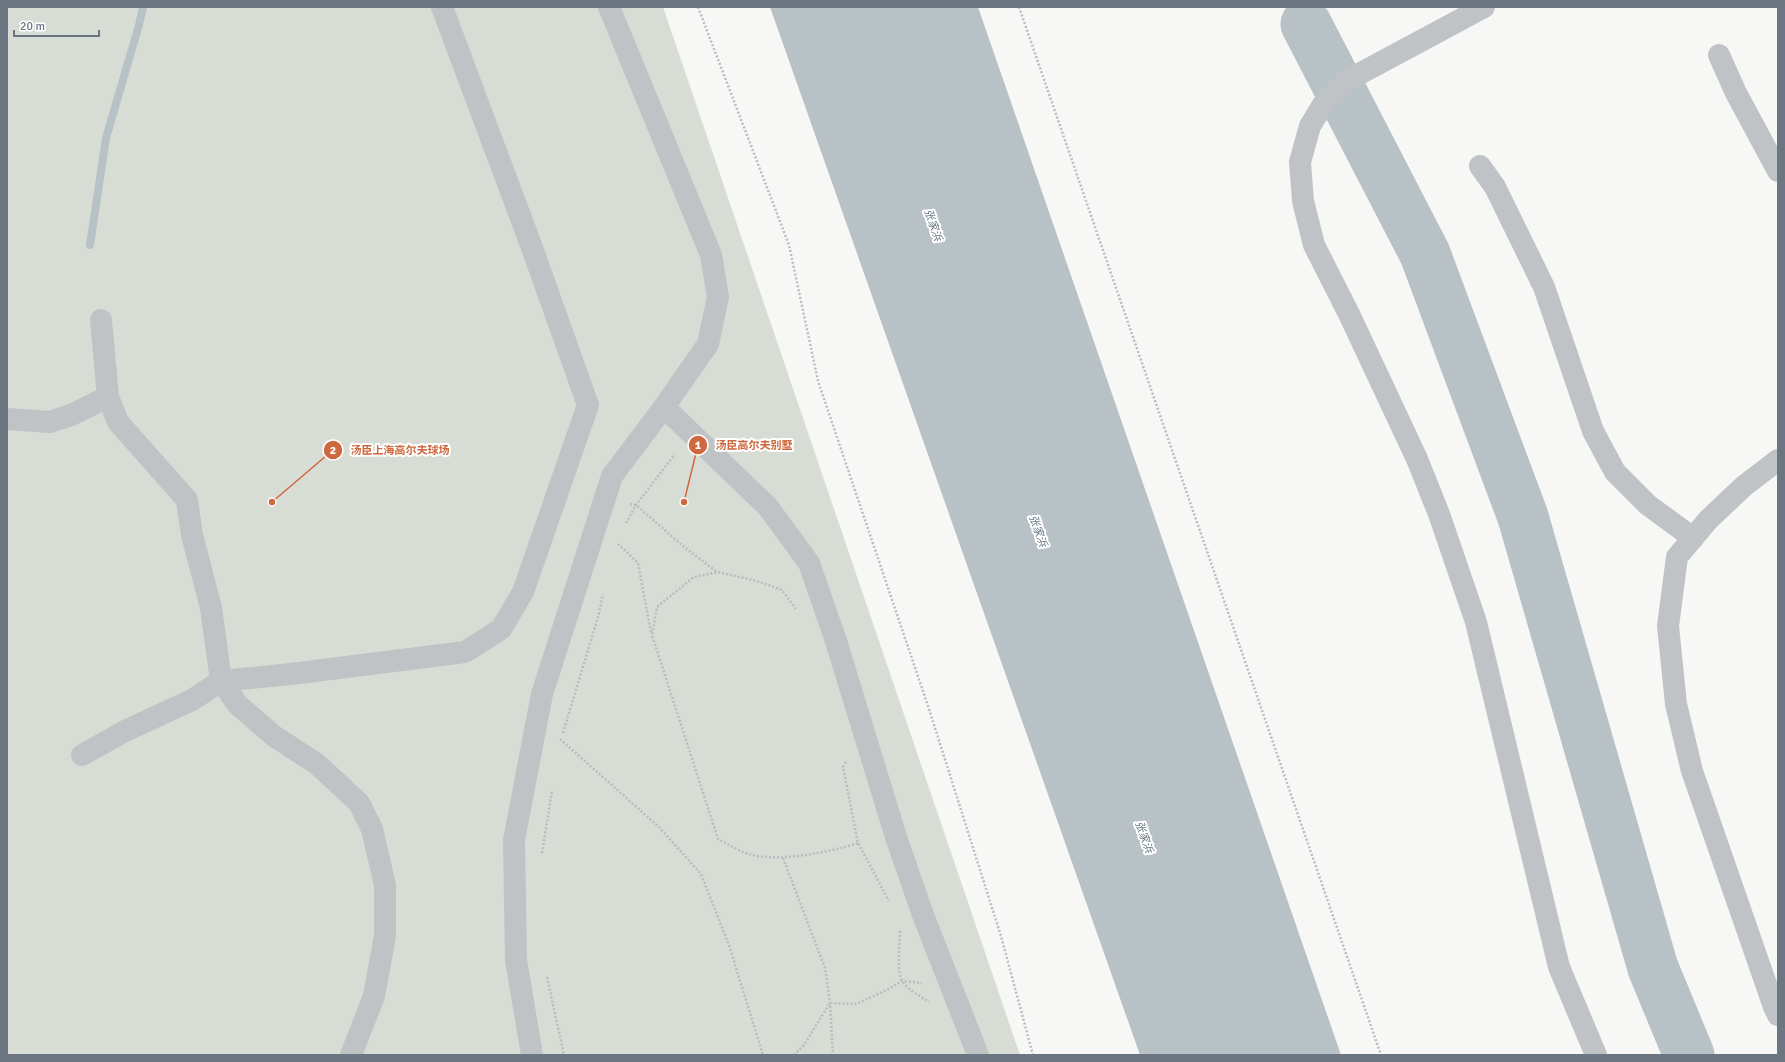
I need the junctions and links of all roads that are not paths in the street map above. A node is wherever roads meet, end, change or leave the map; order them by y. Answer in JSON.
{"nodes":[{"id":1,"x":442,"y":7,"type":"edge"},
{"id":2,"x":609,"y":7,"type":"edge"},
{"id":3,"x":1484,"y":7,"type":"edge"},
{"id":4,"x":1719,"y":55,"type":"dead end"},
{"id":5,"x":1480,"y":166,"type":"dead end"},
{"id":6,"x":1778,"y":171,"type":"edge"},
{"id":7,"x":100,"y":320,"type":"dead end"},
{"id":8,"x":108,"y":397,"type":"junction"},
{"id":9,"x":664,"y":407,"type":"junction"},
{"id":10,"x":7,"y":419,"type":"edge"},
{"id":11,"x":1778,"y":460,"type":"edge"},
{"id":12,"x":1693,"y":538,"type":"junction"},
{"id":13,"x":221,"y":681,"type":"junction"},
{"id":14,"x":82,"y":755,"type":"dead end"},
{"id":15,"x":1778,"y":1015,"type":"edge"},
{"id":16,"x":351,"y":1055,"type":"edge"},
{"id":17,"x":532,"y":1055,"type":"edge"},
{"id":18,"x":978,"y":1055,"type":"edge"},
{"id":19,"x":1596,"y":1055,"type":"edge"}],
"edges":[{"from":1,"to":13,"type":"lane"},
{"from":2,"to":9,"type":"lane"},
{"from":3,"to":19,"type":"lane"},
{"from":4,"to":6,"type":"lane"},
{"from":5,"to":12,"type":"lane"},
{"from":7,"to":8,"type":"lane"},
{"from":8,"to":10,"type":"lane"},
{"from":8,"to":13,"type":"lane"},
{"from":9,"to":17,"type":"lane"},
{"from":9,"to":18,"type":"lane"},
{"from":11,"to":12,"type":"lane"},
{"from":12,"to":15,"type":"lane"},
{"from":13,"to":14,"type":"lane"},
{"from":13,"to":16,"type":"lane"}]}
